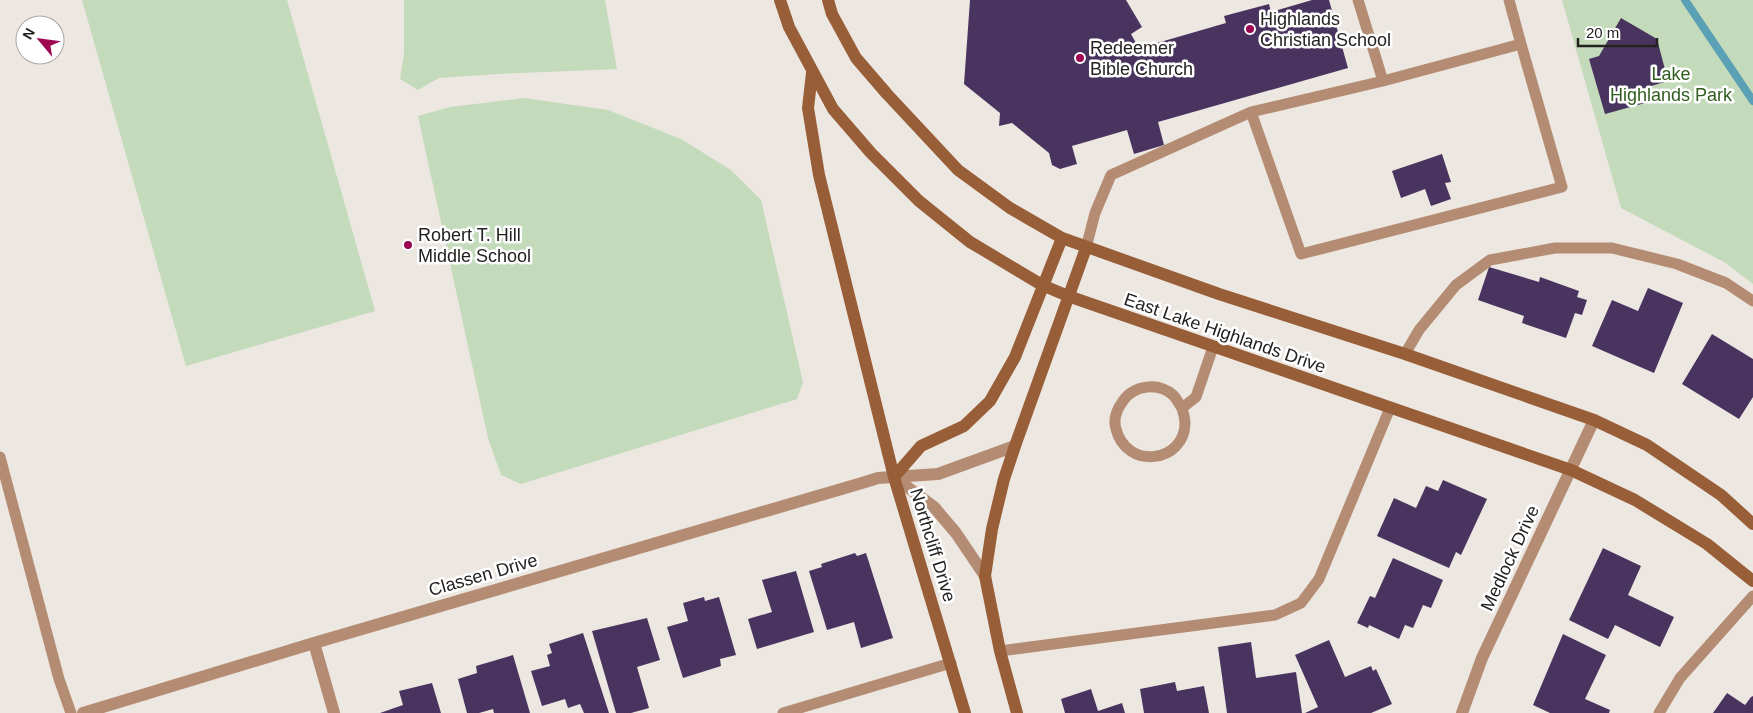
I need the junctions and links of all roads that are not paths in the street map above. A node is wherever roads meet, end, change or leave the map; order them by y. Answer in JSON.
{"nodes":[{"id":1,"x":780,"y":0,"type":"edge"},
{"id":2,"x":828,"y":0,"type":"edge"},
{"id":3,"x":1358,"y":0,"type":"edge"},
{"id":4,"x":1509,"y":0,"type":"edge"},
{"id":5,"x":1521,"y":44,"type":"junction"},
{"id":6,"x":812,"y":72,"type":"junction"},
{"id":7,"x":1383,"y":81,"type":"junction"},
{"id":8,"x":1251,"y":112,"type":"junction"},
{"id":9,"x":1062,"y":238,"type":"junction"},
{"id":10,"x":1086,"y":248,"type":"junction"},
{"id":11,"x":1042,"y":285,"type":"junction"},
{"id":12,"x":1068,"y":296,"type":"junction"},
{"id":13,"x":1753,"y":301,"type":"edge"},
{"id":14,"x":1213,"y":347,"type":"junction"},
{"id":15,"x":1405,"y":354,"type":"junction"},
{"id":16,"x":1182,"y":408,"type":"junction"},
{"id":17,"x":1390,"y":408,"type":"junction"},
{"id":18,"x":1594,"y":420,"type":"junction"},
{"id":19,"x":1015,"y":446,"type":"junction"},
{"id":20,"x":0,"y":457,"type":"edge"},
{"id":21,"x":1571,"y":470,"type":"junction"},
{"id":22,"x":894,"y":477,"type":"junction"},
{"id":23,"x":1753,"y":524,"type":"edge"},
{"id":24,"x":985,"y":576,"type":"junction"},
{"id":25,"x":1753,"y":581,"type":"edge"},
{"id":26,"x":1753,"y":596,"type":"edge"},
{"id":27,"x":314,"y":643,"type":"junction"},
{"id":28,"x":1000,"y":651,"type":"junction"},
{"id":29,"x":951,"y":663,"type":"junction"},
{"id":30,"x":71,"y":713,"type":"edge"},
{"id":31,"x":83,"y":713,"type":"edge"},
{"id":32,"x":334,"y":713,"type":"edge"},
{"id":33,"x":783,"y":713,"type":"edge"},
{"id":34,"x":965,"y":713,"type":"edge"},
{"id":35,"x":1017,"y":713,"type":"edge"},
{"id":36,"x":1462,"y":713,"type":"edge"},
{"id":37,"x":1659,"y":713,"type":"edge"}],
"edges":[{"from":1,"to":6,"type":"main road","name":"East Lake Highlands Drive"},
{"from":2,"to":9,"type":"main road","name":"East Lake Highlands Drive"},
{"from":3,"to":7,"type":"lane"},
{"from":4,"to":5,"type":"lane"},
{"from":5,"to":7,"type":"lane"},
{"from":5,"to":8,"type":"lane"},
{"from":6,"to":11,"type":"main road","name":"East Lake Highlands Drive"},
{"from":6,"to":22,"type":"main road"},
{"from":7,"to":8,"type":"lane"},
{"from":8,"to":10,"type":"lane"},
{"from":9,"to":10,"type":"main road","name":"East Lake Highlands Drive"},
{"from":9,"to":11,"type":"main road","name":"Northcliff Drive"},
{"from":10,"to":12,"type":"main road"},
{"from":10,"to":15,"type":"main road","name":"East Lake Highlands Drive"},
{"from":11,"to":12,"type":"main road","name":"East Lake Highlands Drive"},
{"from":11,"to":22,"type":"main road","name":"Northcliff Drive"},
{"from":12,"to":14,"type":"main road","name":"East Lake Highlands Drive"},
{"from":12,"to":19,"type":"main road"},
{"from":13,"to":15,"type":"lane"},
{"from":14,"to":16,"type":"lane"},
{"from":14,"to":17,"type":"main road","name":"East Lake Highlands Drive"},
{"from":15,"to":18,"type":"main road","name":"East Lake Highlands Drive"},
{"from":16,"to":16,"type":"lane"},
{"from":17,"to":21,"type":"main road","name":"East Lake Highlands Drive"},
{"from":17,"to":28,"type":"lane"},
{"from":18,"to":21,"type":"street","name":"Medlock Drive"},
{"from":18,"to":23,"type":"main road","name":"East Lake Highlands Drive"},
{"from":19,"to":22,"type":"street","name":"Classen Drive"},
{"from":19,"to":24,"type":"main road"},
{"from":20,"to":30,"type":"lane"},
{"from":21,"to":25,"type":"main road","name":"East Lake Highlands Drive"},
{"from":21,"to":36,"type":"street","name":"Medlock Drive"},
{"from":22,"to":24,"type":"street"},
{"from":22,"to":27,"type":"street","name":"Classen Drive"},
{"from":22,"to":29,"type":"main road","name":"Northcliff Drive"},
{"from":24,"to":28,"type":"main road"},
{"from":26,"to":37,"type":"lane"},
{"from":27,"to":31,"type":"street","name":"Classen Drive"},
{"from":27,"to":32,"type":"street"},
{"from":28,"to":35,"type":"main road"},
{"from":29,"to":33,"type":"lane"},
{"from":29,"to":34,"type":"main road","name":"Northcliff Drive"}]}
